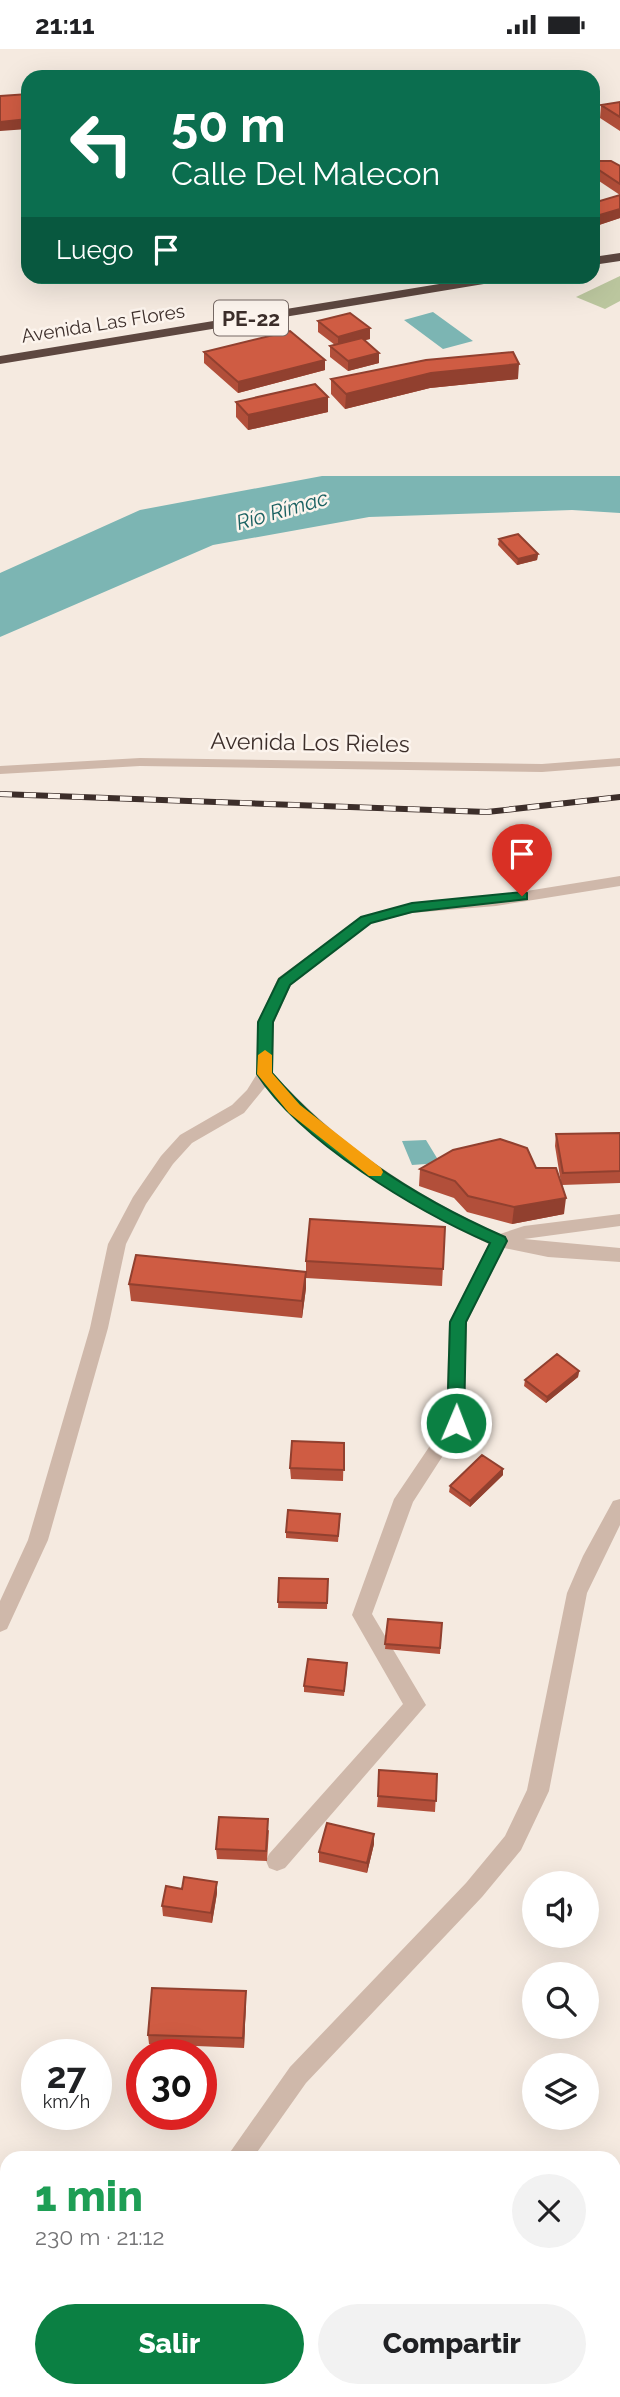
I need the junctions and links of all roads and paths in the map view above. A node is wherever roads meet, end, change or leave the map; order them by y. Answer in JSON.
{"nodes":[{"id":1,"x":620,"y":247,"type":"edge"},
{"id":2,"x":600,"y":250,"type":"edge"},
{"id":3,"x":620,"y":257,"type":"edge"},
{"id":4,"x":600,"y":260,"type":"edge"},
{"id":5,"x":406,"y":284,"type":"edge"},
{"id":6,"x":447,"y":284,"type":"edge"},
{"id":7,"x":344,"y":297,"type":"junction"},
{"id":8,"x":0,"y":349,"type":"edge"},
{"id":9,"x":0,"y":360,"type":"edge"},
{"id":10,"x":620,"y":762,"type":"edge"},
{"id":11,"x":0,"y":770,"type":"edge"},
{"id":12,"x":620,"y":881,"type":"edge"},
{"id":13,"x":265,"y":1074,"type":"junction"},
{"id":14,"x":620,"y":1220,"type":"edge"},
{"id":15,"x":499,"y":1241,"type":"junction"},
{"id":16,"x":620,"y":1255,"type":"edge"},
{"id":17,"x":620,"y":1507,"type":"edge"},
{"id":18,"x":0,"y":1623,"type":"edge"},
{"id":19,"x":277,"y":1861,"type":"dead end"},
{"id":20,"x":243,"y":2151,"type":"edge"}],
"edges":[{"from":1,"to":2,"type":"highway"},
{"from":3,"to":4,"type":"highway"},
{"from":5,"to":7,"type":"highway","name":"Avenida Las Flores","number":"PE-22"},
{"from":6,"to":7,"type":"highway","name":"Avenida Las Flores","number":"PE-22"},
{"from":7,"to":8,"type":"highway","name":"Avenida Las Flores","number":"PE-22"},
{"from":7,"to":9,"type":"highway","name":"Avenida Las Flores","number":"PE-22"},
{"from":10,"to":11,"type":"street","name":"Avenida Los Rieles"},
{"from":12,"to":13,"type":"street"},
{"from":13,"to":15,"type":"street"},
{"from":13,"to":18,"type":"street"},
{"from":14,"to":15,"type":"street"},
{"from":15,"to":16,"type":"street"},
{"from":15,"to":19,"type":"street"},
{"from":17,"to":20,"type":"street"}]}
